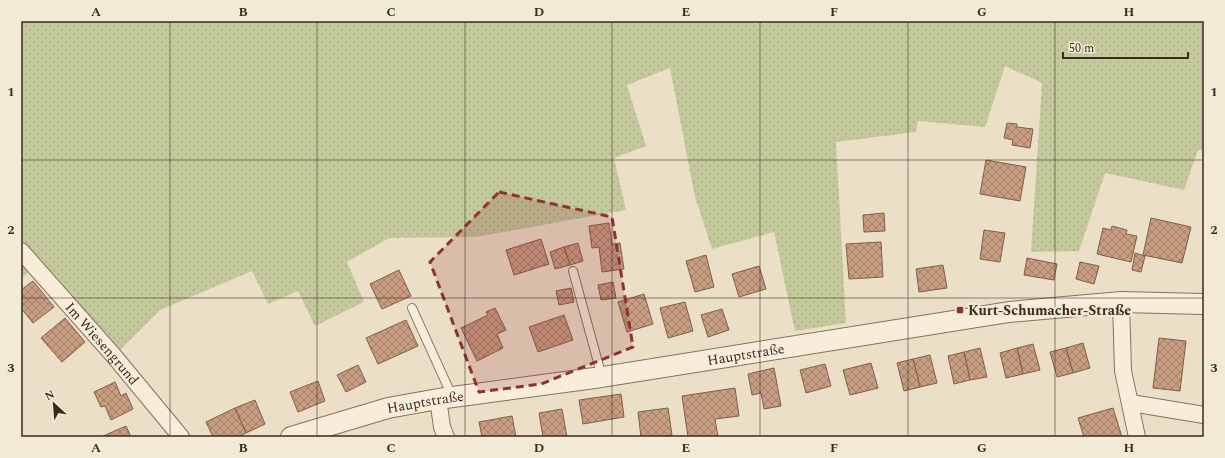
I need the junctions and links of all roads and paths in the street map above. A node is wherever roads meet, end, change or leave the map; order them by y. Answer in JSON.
{"nodes":[{"id":1,"x":21,"y":251,"type":"edge"},
{"id":2,"x":573,"y":271,"type":"dead end"},
{"id":3,"x":1121,"y":302,"type":"junction"},
{"id":4,"x":1204,"y":304,"type":"edge"},
{"id":5,"x":412,"y":308,"type":"dead end"},
{"id":6,"x":602,"y":377,"type":"junction"},
{"id":7,"x":445,"y":398,"type":"junction"},
{"id":8,"x":1131,"y":403,"type":"junction"},
{"id":9,"x":1204,"y":415,"type":"edge"},
{"id":10,"x":181,"y":437,"type":"edge"},
{"id":11,"x":291,"y":437,"type":"edge"},
{"id":12,"x":446,"y":437,"type":"edge"},
{"id":13,"x":1137,"y":437,"type":"edge"}],
"edges":[{"from":1,"to":10,"type":"street","name":"Im Wiesengrund"},
{"from":2,"to":6,"type":"lane"},
{"from":3,"to":4,"type":"street","name":"Hauptstraße"},
{"from":3,"to":6,"type":"street","name":"Hauptstraße"},
{"from":3,"to":8,"type":"street"},
{"from":5,"to":7,"type":"lane"},
{"from":6,"to":7,"type":"street","name":"Hauptstraße"},
{"from":7,"to":11,"type":"street","name":"Hauptstraße"},
{"from":7,"to":12,"type":"street"},
{"from":8,"to":9,"type":"street"},
{"from":8,"to":13,"type":"street"}]}
